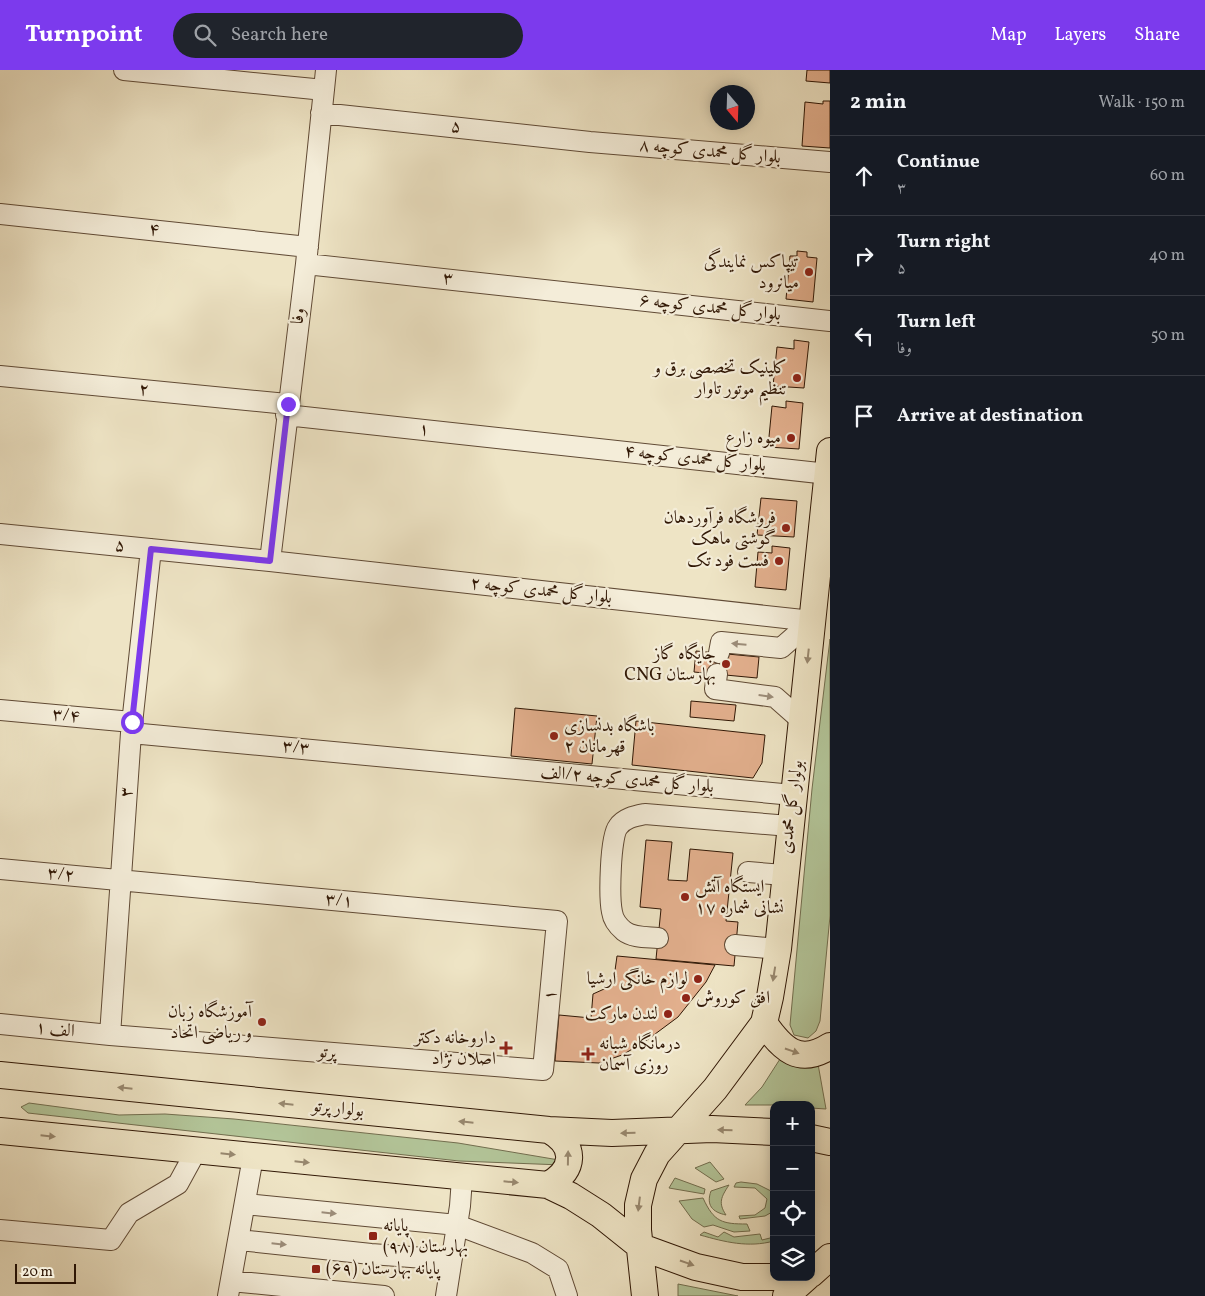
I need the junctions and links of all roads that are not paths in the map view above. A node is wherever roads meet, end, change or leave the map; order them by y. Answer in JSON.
{"nodes":[{"id":1,"x":124,"y":70,"type":"edge"},
{"id":2,"x":326,"y":70,"type":"edge"},
{"id":3,"x":324,"y":90,"type":"junction"},
{"id":4,"x":321,"y":113,"type":"junction"},
{"id":5,"x":590,"y":142,"type":"joint"},
{"id":6,"x":830,"y":162,"type":"edge"},
{"id":7,"x":0,"y":214,"type":"edge"},
{"id":8,"x":307,"y":255,"type":"junction"},
{"id":9,"x":590,"y":294,"type":"joint"},
{"id":10,"x":830,"y":321,"type":"edge"},
{"id":11,"x":0,"y":376,"type":"edge"},
{"id":12,"x":287,"y":410,"type":"junction"},
{"id":13,"x":562,"y":445,"type":"joint"},
{"id":14,"x":829,"y":462,"type":"edge"},
{"id":15,"x":0,"y":534,"type":"edge"},
{"id":16,"x":151,"y":549,"type":"junction"},
{"id":17,"x":270,"y":561,"type":"junction"},
{"id":18,"x":812,"y":621,"type":"junction"},
{"id":19,"x":719,"y":653,"type":"dead end"},
{"id":20,"x":717,"y":674,"type":"dead end"},
{"id":21,"x":0,"y":710,"type":"edge"},
{"id":22,"x":802,"y":720,"type":"junction"},
{"id":23,"x":131,"y":727,"type":"junction"},
{"id":24,"x":461,"y":764,"type":"joint"},
{"id":25,"x":793,"y":795,"type":"junction"},
{"id":26,"x":790,"y":826,"type":"junction"},
{"id":27,"x":0,"y":869,"type":"edge"},
{"id":28,"x":748,"y":872,"type":"dead end"},
{"id":29,"x":784,"y":875,"type":"junction"},
{"id":30,"x":122,"y":882,"type":"junction"},
{"id":31,"x":557,"y":921,"type":"joint"},
{"id":32,"x":658,"y":938,"type":"dead end"},
{"id":33,"x":736,"y":945,"type":"dead end"},
{"id":34,"x":778,"y":949,"type":"junction"},
{"id":35,"x":764,"y":1023,"type":"junction"},
{"id":36,"x":0,"y":1024,"type":"edge"},
{"id":37,"x":110,"y":1035,"type":"junction"},
{"id":38,"x":830,"y":1046,"type":"edge"},
{"id":39,"x":543,"y":1070,"type":"joint"},
{"id":40,"x":0,"y":1075,"type":"edge"},
{"id":41,"x":0,"y":1082,"type":"edge"},
{"id":42,"x":549,"y":1130,"type":"junction"},
{"id":43,"x":0,"y":1131,"type":"edge"},
{"id":44,"x":676,"y":1132,"type":"junction"},
{"id":45,"x":770,"y":1132,"type":"edge"},
{"id":46,"x":815,"y":1139,"type":"edge"},
{"id":47,"x":830,"y":1142,"type":"edge"},
{"id":48,"x":196,"y":1151,"type":"junction"},
{"id":49,"x":253,"y":1157,"type":"junction"},
{"id":50,"x":462,"y":1178,"type":"junction"},
{"id":51,"x":548,"y":1185,"type":"junction"},
{"id":52,"x":245,"y":1204,"type":"junction"},
{"id":53,"x":457,"y":1225,"type":"junction"},
{"id":54,"x":0,"y":1230,"type":"edge"},
{"id":55,"x":239,"y":1240,"type":"junction"},
{"id":56,"x":641,"y":1247,"type":"junction"},
{"id":57,"x":451,"y":1260,"type":"junction"},
{"id":58,"x":817,"y":1270,"type":"edge"},
{"id":59,"x":770,"y":1277,"type":"edge"},
{"id":60,"x":230,"y":1288,"type":"edge"},
{"id":61,"x":384,"y":1296,"type":"edge"},
{"id":62,"x":446,"y":1296,"type":"edge"},
{"id":63,"x":567,"y":1296,"type":"edge"},
{"id":64,"x":645,"y":1296,"type":"edge"},
{"id":65,"x":786,"y":1296,"type":"edge"}],
"edges":[{"from":1,"to":3,"type":"street"},
{"from":2,"to":3,"type":"street","name":"وفا"},
{"from":3,"to":4,"type":"street","name":"وفا"},
{"from":4,"to":5,"type":"street","name":"۵"},
{"from":4,"to":8,"type":"street","name":"وفا"},
{"from":5,"to":6,"type":"street","name":"بلوار گل محمدی کوچه ۸"},
{"from":7,"to":8,"type":"street","name":"۴"},
{"from":8,"to":9,"type":"street","name":"۳"},
{"from":8,"to":12,"type":"street","name":"وفا"},
{"from":9,"to":10,"type":"street","name":"بلوار گل محمدی کوچه ۶"},
{"from":11,"to":12,"type":"street","name":"۲"},
{"from":12,"to":13,"type":"street","name":"۱"},
{"from":12,"to":17,"type":"street","name":"وفا"},
{"from":13,"to":14,"type":"street","name":"بلوار گل محمدی کوچه ۴"},
{"from":14,"to":18,"type":"main road","name":"بولوار گل محمدی"},
{"from":15,"to":16,"type":"street","name":"۵"},
{"from":16,"to":17,"type":"street","name":"۵"},
{"from":16,"to":23,"type":"street","name":"۳"},
{"from":17,"to":18,"type":"street","name":"بلوار گل محمدی کوچه ۲"},
{"from":18,"to":19,"type":"street","one_way":true},
{"from":18,"to":22,"type":"main road","name":"بولوار گل محمدی","one_way":true},
{"from":20,"to":22,"type":"street","one_way":true},
{"from":21,"to":23,"type":"street","name":"۳/۴"},
{"from":22,"to":25,"type":"main road","name":"بولوار گل محمدی"},
{"from":23,"to":24,"type":"street","name":"۳/۳"},
{"from":23,"to":30,"type":"street","name":"۳"},
{"from":24,"to":25,"type":"street","name":"بلوار گل محمدی کوچه ۲/الف"},
{"from":25,"to":26,"type":"main road","name":"بولوار گل محمدی"},
{"from":26,"to":29,"type":"main road","name":"بولوار گل محمدی"},
{"from":26,"to":32,"type":"street"},
{"from":27,"to":30,"type":"street","name":"۳/۲"},
{"from":28,"to":29,"type":"street"},
{"from":29,"to":34,"type":"main road","name":"بولوار گل محمدی"},
{"from":30,"to":31,"type":"street","name":"۳/۱"},
{"from":30,"to":37,"type":"street","name":"۳"},
{"from":31,"to":39,"type":"street","name":"۱"},
{"from":33,"to":34,"type":"street"},
{"from":34,"to":35,"type":"main road","name":"بولوار گل محمدی","one_way":true},
{"from":35,"to":38,"type":"main road","one_way":true},
{"from":35,"to":44,"type":"main road","name":"بولوار گل محمدی"},
{"from":36,"to":37,"type":"street","name":"۱ الف"},
{"from":37,"to":39,"type":"street","name":"پرتو"},
{"from":40,"to":41,"type":"main road"},
{"from":42,"to":40,"type":"main road","name":"بولوار پرتو","one_way":true},
{"from":44,"to":42,"type":"main road","name":"بولوار پرتو","one_way":true},
{"from":51,"to":42,"type":"main road","one_way":true},
{"from":43,"to":48,"type":"main road","one_way":true},
{"from":45,"to":44,"type":"main road","name":"بولوار پرتو","one_way":true},
{"from":44,"to":56,"type":"main road","name":"بولوار گل محمدی","one_way":true},
{"from":46,"to":47,"type":"main road"},
{"from":48,"to":49,"type":"main road","one_way":true},
{"from":48,"to":54,"type":"street"},
{"from":49,"to":50,"type":"main road","one_way":true},
{"from":49,"to":52,"type":"street"},
{"from":50,"to":51,"type":"main road","one_way":true},
{"from":50,"to":53,"type":"street"},
{"from":51,"to":56,"type":"main road"},
{"from":52,"to":53,"type":"street","one_way":true},
{"from":52,"to":55,"type":"street"},
{"from":53,"to":57,"type":"street"},
{"from":53,"to":63,"type":"street"},
{"from":55,"to":57,"type":"street","one_way":true},
{"from":55,"to":60,"type":"street"},
{"from":56,"to":59,"type":"main road","one_way":true},
{"from":56,"to":64,"type":"main road","name":"بولوار گل محمدی"},
{"from":57,"to":62,"type":"street"},
{"from":58,"to":65,"type":"main road"},
{"from":60,"to":61,"type":"street"}]}
